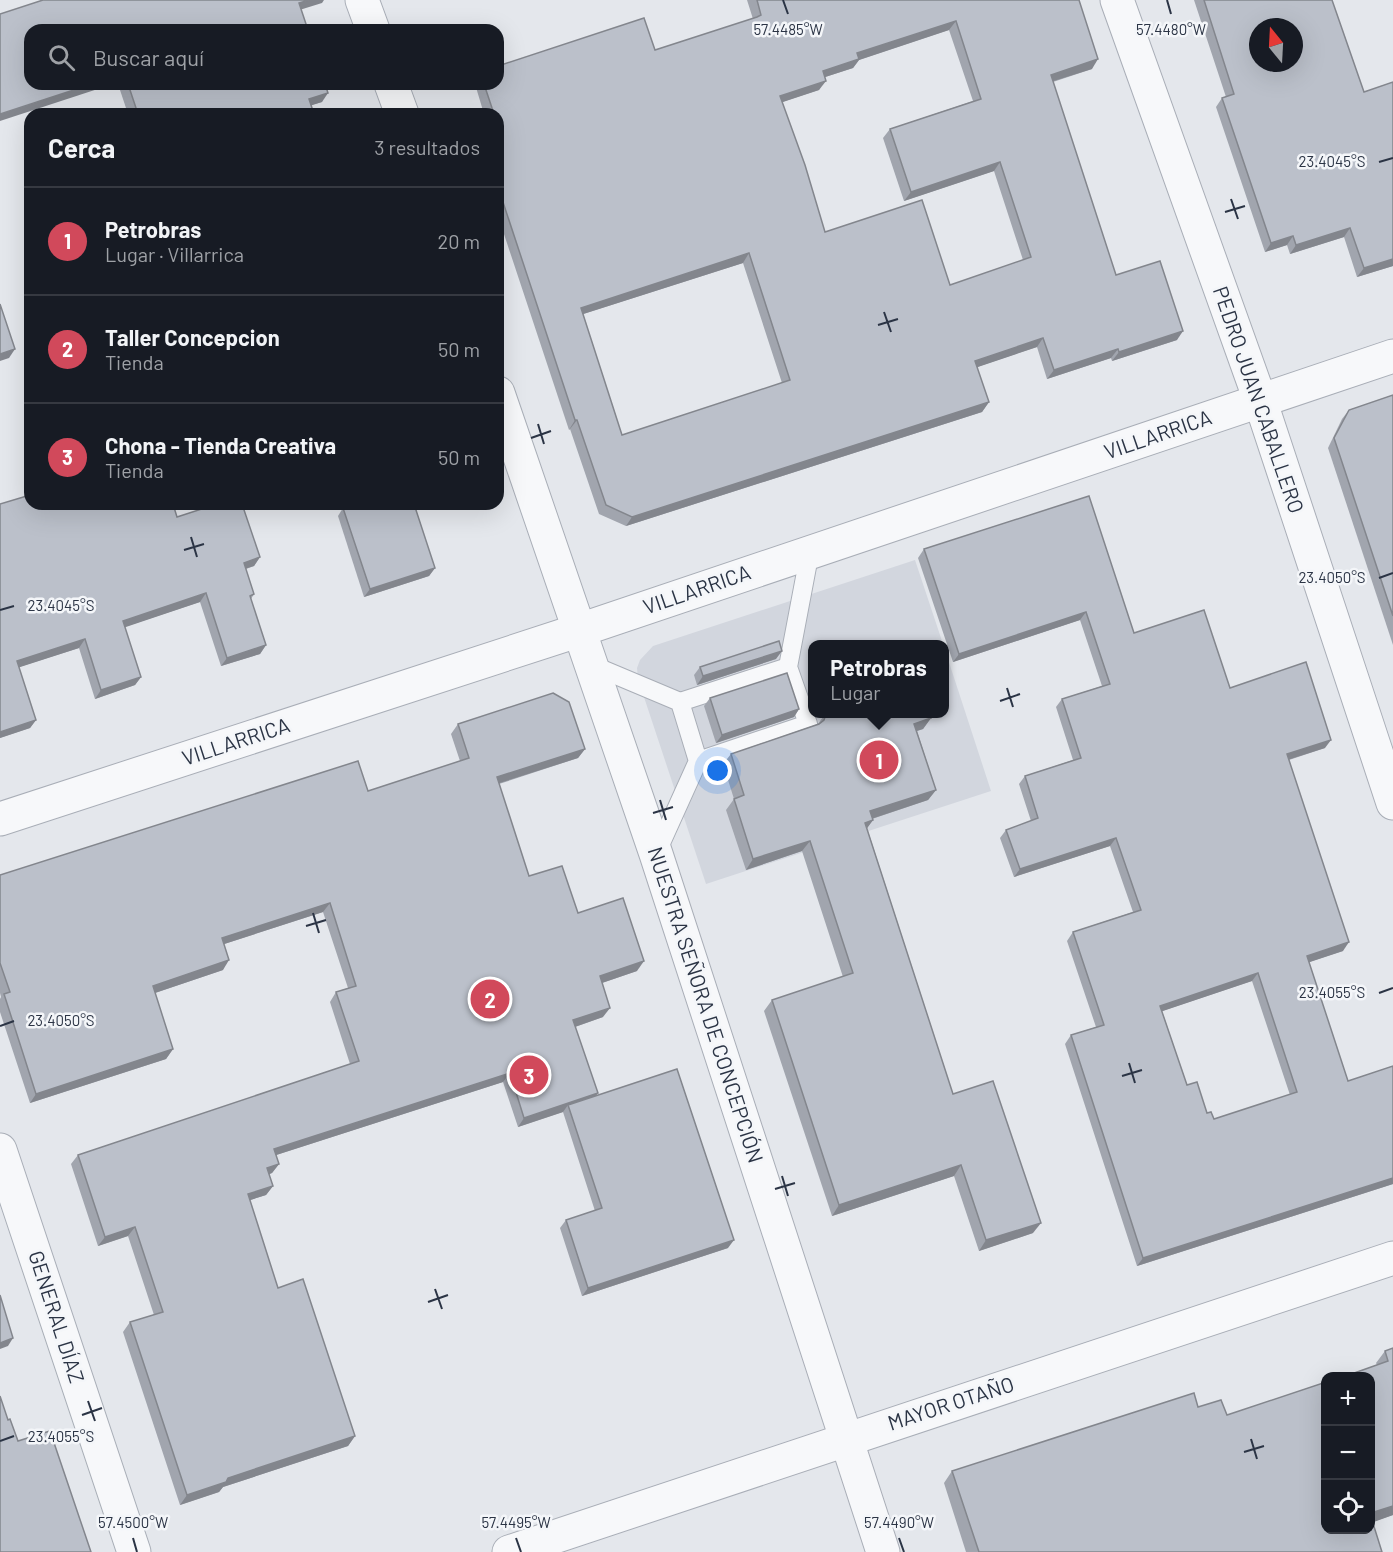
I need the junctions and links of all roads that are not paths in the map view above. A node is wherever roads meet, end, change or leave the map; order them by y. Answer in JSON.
{"nodes":[{"id":1,"x":362,"y":0,"type":"edge"},
{"id":2,"x":1117,"y":0,"type":"edge"},
{"id":3,"x":371,"y":24,"type":"edge"},
{"id":4,"x":393,"y":90,"type":"edge"},
{"id":5,"x":400,"y":108,"type":"edge"},
{"id":6,"x":1393,"y":357,"type":"edge"},
{"id":7,"x":1260,"y":400,"type":"junction"},
{"id":8,"x":504,"y":410,"type":"edge"},
{"id":9,"x":810,"y":551,"type":"junction"},
{"id":10,"x":580,"y":630,"type":"junction"},
{"id":11,"x":592,"y":665,"type":"junction"},
{"id":12,"x":788,"y":667,"type":"junction"},
{"id":13,"x":680,"y":702,"type":"junction"},
{"id":14,"x":698,"y":760,"type":"junction"},
{"id":15,"x":1393,"y":803,"type":"edge"},
{"id":16,"x":0,"y":819,"type":"edge"},
{"id":17,"x":656,"y":854,"type":"junction"},
{"id":18,"x":0,"y":1150,"type":"edge"},
{"id":19,"x":1393,"y":1258,"type":"edge"},
{"id":20,"x":847,"y":1438,"type":"junction"},
{"id":21,"x":134,"y":1552,"type":"edge"},
{"id":22,"x":509,"y":1552,"type":"edge"},
{"id":23,"x":883,"y":1552,"type":"edge"}],
"edges":[{"from":1,"to":3,"type":"street"},
{"from":2,"to":7,"type":"street","name":"PEDRO JUAN CABALLERO"},
{"from":4,"to":5,"type":"street"},
{"from":6,"to":7,"type":"street","name":"VILLARRICA"},
{"from":7,"to":9,"type":"street","name":"VILLARRICA"},
{"from":7,"to":15,"type":"street","name":"PEDRO JUAN CABALLERO"},
{"from":8,"to":10,"type":"street","name":"NUESTRA SEÑORA DE CONCEPCIÓN"},
{"from":9,"to":10,"type":"street","name":"VILLARRICA"},
{"from":9,"to":12,"type":"lane"},
{"from":10,"to":11,"type":"street","name":"NUESTRA SEÑORA DE CONCEPCIÓN"},
{"from":10,"to":16,"type":"street","name":"VILLARRICA"},
{"from":11,"to":13,"type":"lane"},
{"from":11,"to":17,"type":"street","name":"NUESTRA SEÑORA DE CONCEPCIÓN"},
{"from":12,"to":13,"type":"lane"},
{"from":12,"to":14,"type":"lane"},
{"from":13,"to":14,"type":"lane"},
{"from":14,"to":17,"type":"lane"},
{"from":17,"to":20,"type":"street","name":"NUESTRA SEÑORA DE CONCEPCIÓN"},
{"from":18,"to":21,"type":"street","name":"GENERAL DÍAZ"},
{"from":19,"to":20,"type":"street","name":"MAYOR OTAÑO"},
{"from":20,"to":22,"type":"street","name":"MAYOR OTAÑO"},
{"from":20,"to":23,"type":"street","name":"NUESTRA SEÑORA DE CONCEPCIÓN"}]}
